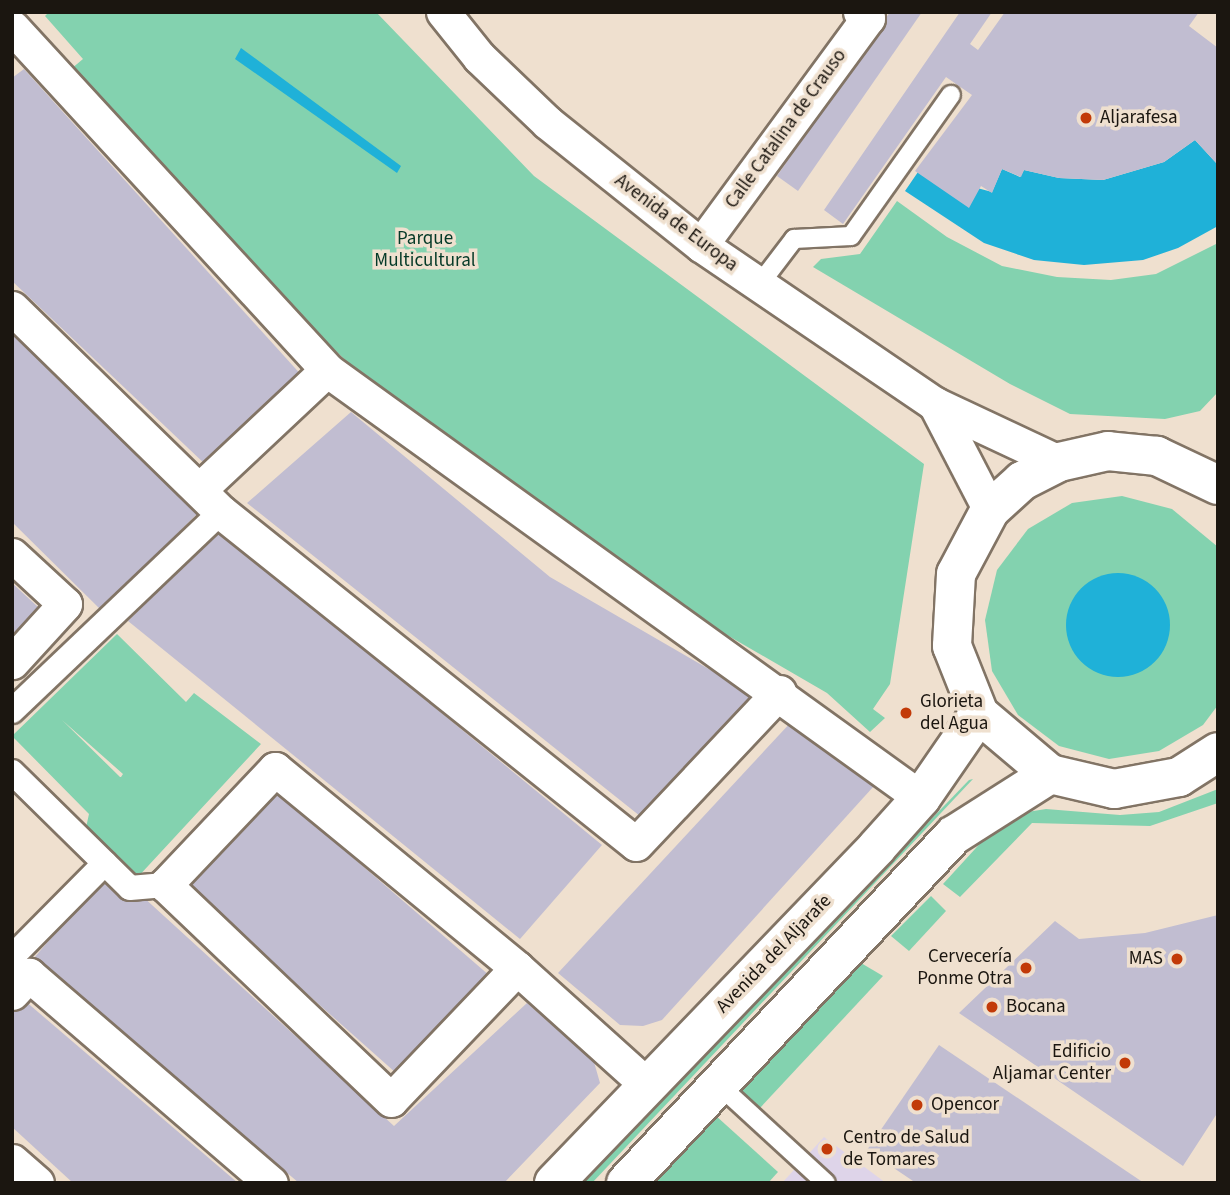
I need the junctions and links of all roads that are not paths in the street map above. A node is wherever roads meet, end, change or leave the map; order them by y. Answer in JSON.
{"nodes":[{"id":1,"x":443,"y":12,"type":"edge"},
{"id":2,"x":866,"y":14,"type":"edge"},
{"id":3,"x":18,"y":46,"type":"edge"},
{"id":4,"x":951,"y":95,"type":"dead end"},
{"id":5,"x":701,"y":245,"type":"junction"},
{"id":6,"x":759,"y":285,"type":"junction"},
{"id":7,"x":12,"y":308,"type":"edge"},
{"id":8,"x":327,"y":370,"type":"junction"},
{"id":9,"x":935,"y":404,"type":"junction"},
{"id":10,"x":1059,"y":462,"type":"junction"},
{"id":11,"x":1213,"y":472,"type":"edge"},
{"id":12,"x":210,"y":501,"type":"junction"},
{"id":13,"x":990,"y":510,"type":"junction"},
{"id":14,"x":12,"y":555,"type":"edge"},
{"id":15,"x":12,"y":662,"type":"edge"},
{"id":16,"x":779,"y":692,"type":"junction"},
{"id":17,"x":12,"y":711,"type":"edge"},
{"id":18,"x":979,"y":714,"type":"junction"},
{"id":19,"x":1218,"y":752,"type":"edge"},
{"id":20,"x":12,"y":772,"type":"edge"},
{"id":21,"x":1050,"y":774,"type":"junction"},
{"id":22,"x":920,"y":798,"type":"junction"},
{"id":23,"x":105,"y":863,"type":"junction"},
{"id":24,"x":165,"y":885,"type":"junction"},
{"id":25,"x":12,"y":957,"type":"edge"},
{"id":26,"x":517,"y":968,"type":"junction"},
{"id":27,"x":12,"y":993,"type":"edge"},
{"id":28,"x":719,"y":1085,"type":"junction"},
{"id":29,"x":648,"y":1086,"type":"junction"},
{"id":30,"x":12,"y":1161,"type":"edge"},
{"id":31,"x":37,"y":1183,"type":"edge"},
{"id":32,"x":271,"y":1183,"type":"edge"},
{"id":33,"x":554,"y":1183,"type":"edge"},
{"id":34,"x":626,"y":1183,"type":"edge"},
{"id":35,"x":826,"y":1183,"type":"edge"}],
"edges":[{"from":1,"to":5,"type":"street","name":"Avenida de Europa"},
{"from":2,"to":5,"type":"street","name":"Calle Catalina de Crauso"},
{"from":3,"to":8,"type":"street"},
{"from":4,"to":6,"type":"lane"},
{"from":5,"to":6,"type":"street","name":"Avenida de Europa"},
{"from":6,"to":9,"type":"street","name":"Avenida de Europa"},
{"from":7,"to":12,"type":"street"},
{"from":8,"to":12,"type":"street"},
{"from":8,"to":16,"type":"street"},
{"from":9,"to":10,"type":"street","name":"Avenida de Europa"},
{"from":9,"to":13,"type":"street"},
{"from":10,"to":11,"type":"main road"},
{"from":10,"to":13,"type":"main road"},
{"from":12,"to":16,"type":"street"},
{"from":12,"to":17,"type":"street"},
{"from":13,"to":18,"type":"main road"},
{"from":14,"to":15,"type":"street"},
{"from":16,"to":22,"type":"street"},
{"from":18,"to":21,"type":"main road"},
{"from":18,"to":22,"type":"main road","name":"Avenida del Aljarafe"},
{"from":19,"to":21,"type":"main road"},
{"from":20,"to":23,"type":"street"},
{"from":21,"to":28,"type":"main road"},
{"from":22,"to":29,"type":"main road","name":"Avenida del Aljarafe"},
{"from":23,"to":24,"type":"street"},
{"from":23,"to":25,"type":"street"},
{"from":24,"to":26,"type":"street"},
{"from":24,"to":26,"type":"street"},
{"from":26,"to":29,"type":"street"},
{"from":27,"to":32,"type":"street"},
{"from":28,"to":34,"type":"main road"},
{"from":28,"to":35,"type":"lane"},
{"from":29,"to":33,"type":"main road","name":"Avenida del Aljarafe"},
{"from":30,"to":31,"type":"street"}]}
